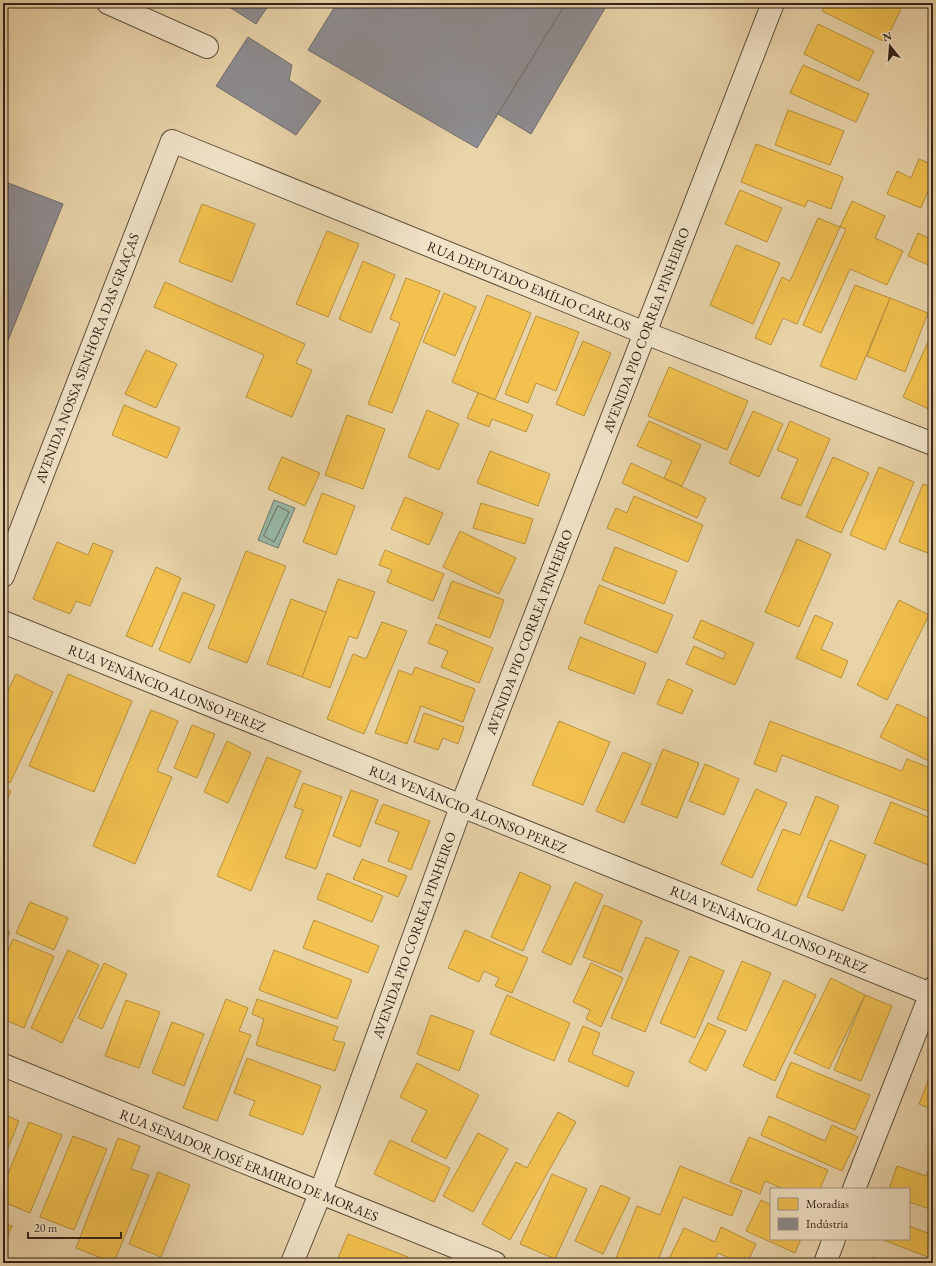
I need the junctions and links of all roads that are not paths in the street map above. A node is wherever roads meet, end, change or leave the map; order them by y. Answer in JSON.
{"nodes":[{"id":1,"x":108,"y":3,"type":"edge"},
{"id":2,"x":773,"y":3,"type":"edge"},
{"id":3,"x":207,"y":48,"type":"dead end"},
{"id":4,"x":172,"y":141,"type":"joint"},
{"id":5,"x":645,"y":333,"type":"junction"},
{"id":6,"x":933,"y":444,"type":"edge"},
{"id":7,"x":3,"y":576,"type":"edge"},
{"id":8,"x":3,"y":622,"type":"edge"},
{"id":9,"x":461,"y":807,"type":"junction"},
{"id":10,"x":932,"y":992,"type":"edge"},
{"id":11,"x":3,"y":1065,"type":"edge"},
{"id":12,"x":854,"y":1188,"type":"edge"},
{"id":13,"x":320,"y":1194,"type":"junction"},
{"id":14,"x":834,"y":1240,"type":"edge"},
{"id":15,"x":292,"y":1263,"type":"edge"},
{"id":16,"x":495,"y":1263,"type":"edge"},
{"id":17,"x":824,"y":1263,"type":"edge"}],
"edges":[{"from":1,"to":3,"type":"street"},
{"from":2,"to":5,"type":"street","name":"AVENIDA PIO CORREA PINHEIRO"},
{"from":4,"to":5,"type":"street","name":"RUA DEPUTADO EMÍLIO CARLOS"},
{"from":4,"to":7,"type":"street","name":"AVENIDA NOSSA SENHORA DAS GRAÇAS"},
{"from":5,"to":6,"type":"street","name":"RUA DEPUTADO EMÍLIO CARLOS"},
{"from":5,"to":9,"type":"street","name":"AVENIDA PIO CORREA PINHEIRO"},
{"from":8,"to":9,"type":"street","name":"RUA VENÂNCIO ALONSO PEREZ"},
{"from":9,"to":10,"type":"street","name":"RUA VENÂNCIO ALONSO PEREZ"},
{"from":9,"to":13,"type":"street","name":"AVENIDA PIO CORREA PINHEIRO"},
{"from":10,"to":12,"type":"street"},
{"from":11,"to":13,"type":"street","name":"RUA SENADOR JOSÉ ERMIRIO DE MORAES"},
{"from":13,"to":15,"type":"street","name":"AVENIDA PIO CORREA PINHEIRO"},
{"from":13,"to":16,"type":"street","name":"RUA SENADOR JOSÉ ERMIRIO DE MORAES"},
{"from":14,"to":17,"type":"street"}]}
